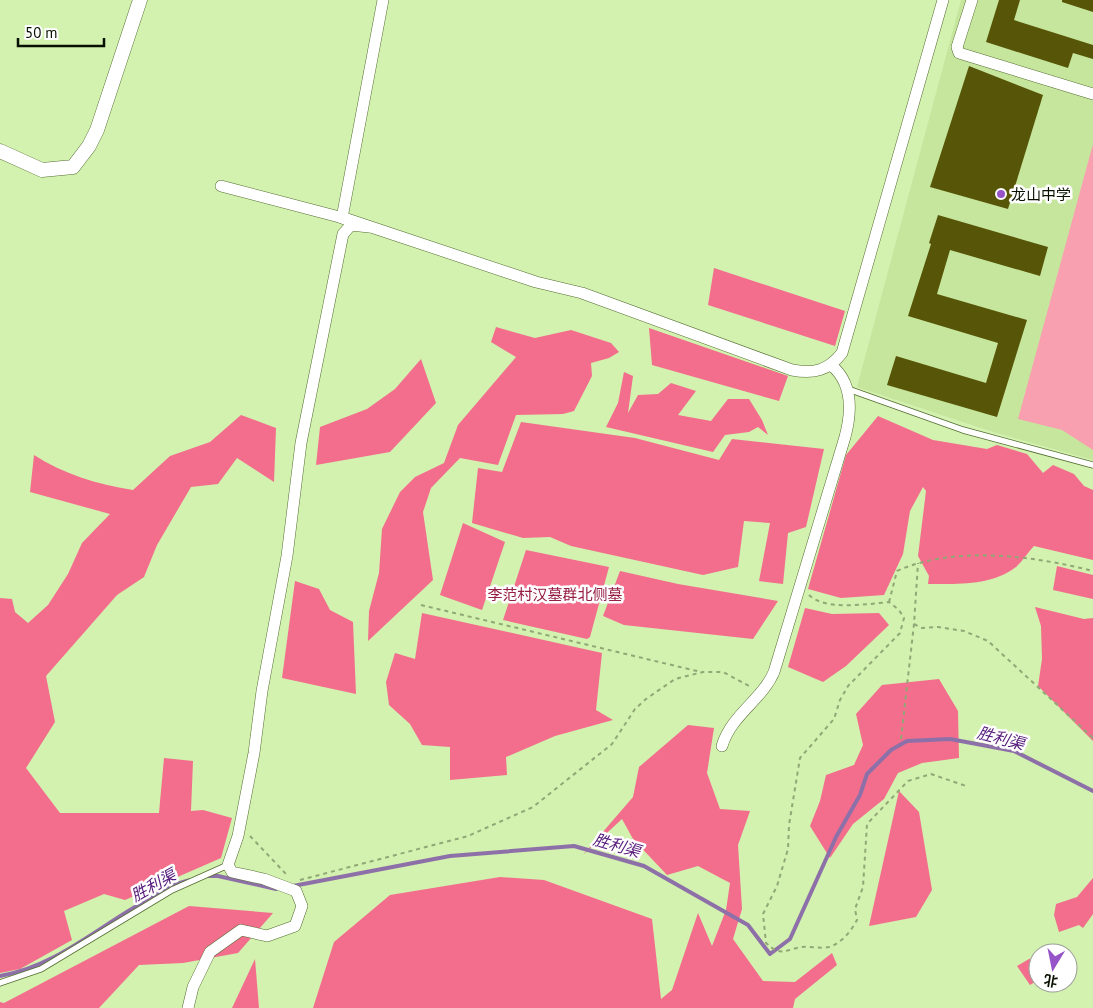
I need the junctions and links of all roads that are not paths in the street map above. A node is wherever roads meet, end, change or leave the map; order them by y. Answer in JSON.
{"nodes":[{"id":1,"x":140,"y":0,"type":"edge"},
{"id":2,"x":382,"y":0,"type":"edge"},
{"id":3,"x":943,"y":0,"type":"edge"},
{"id":4,"x":972,"y":0,"type":"edge"},
{"id":5,"x":1093,"y":94,"type":"edge"},
{"id":6,"x":0,"y":151,"type":"edge"},
{"id":7,"x":221,"y":186,"type":"dead end"},
{"id":8,"x":342,"y":218,"type":"junction"},
{"id":9,"x":369,"y":227,"type":"junction"},
{"id":10,"x":831,"y":365,"type":"junction"},
{"id":11,"x":848,"y":389,"type":"junction"},
{"id":12,"x":1093,"y":465,"type":"edge"},
{"id":13,"x":722,"y":746,"type":"dead end"},
{"id":14,"x":228,"y":865,"type":"junction"},
{"id":15,"x":0,"y":983,"type":"edge"},
{"id":16,"x":188,"y":1008,"type":"edge"}],
"edges":[{"from":1,"to":6,"type":"street"},
{"from":2,"to":8,"type":"street"},
{"from":3,"to":10,"type":"street"},
{"from":4,"to":5,"type":"street"},
{"from":7,"to":8,"type":"street"},
{"from":8,"to":9,"type":"street"},
{"from":9,"to":10,"type":"street"},
{"from":9,"to":14,"type":"street"},
{"from":10,"to":11,"type":"street"},
{"from":11,"to":12,"type":"lane"},
{"from":11,"to":13,"type":"street"},
{"from":14,"to":15,"type":"lane"},
{"from":14,"to":16,"type":"street"}]}
